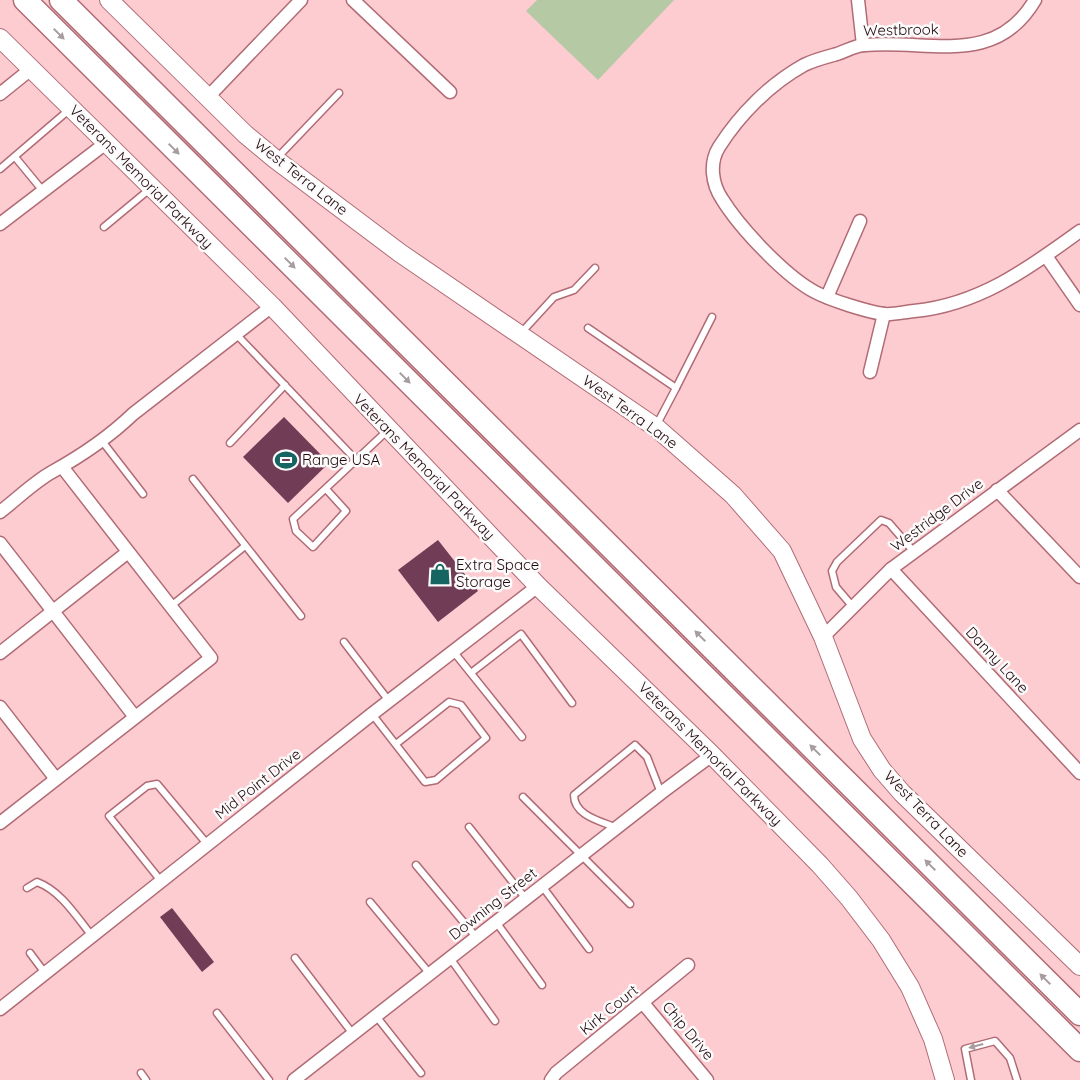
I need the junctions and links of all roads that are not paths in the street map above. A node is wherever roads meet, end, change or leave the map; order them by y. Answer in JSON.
{"nodes":[{"id":1,"x":24,"y":0,"type":"edge"},
{"id":2,"x":61,"y":0,"type":"edge"},
{"id":3,"x":109,"y":0,"type":"edge"},
{"id":4,"x":301,"y":0,"type":"edge"},
{"id":5,"x":353,"y":0,"type":"edge"},
{"id":6,"x":858,"y":0,"type":"edge"},
{"id":7,"x":1035,"y":0,"type":"edge"},
{"id":8,"x":0,"y":38,"type":"edge"},
{"id":9,"x":863,"y":44,"type":"junction"},
{"id":10,"x":32,"y":69,"type":"junction"},
{"id":11,"x":450,"y":92,"type":"dead end"},
{"id":12,"x":340,"y":93,"type":"dead end"},
{"id":13,"x":0,"y":94,"type":"edge"},
{"id":14,"x":208,"y":97,"type":"junction"},
{"id":15,"x":71,"y":108,"type":"junction"},
{"id":16,"x":106,"y":143,"type":"junction"},
{"id":17,"x":14,"y":156,"type":"junction"},
{"id":18,"x":275,"y":159,"type":"junction"},
{"id":19,"x":0,"y":169,"type":"edge"},
{"id":20,"x":152,"y":187,"type":"junction"},
{"id":21,"x":43,"y":191,"type":"junction"},
{"id":22,"x":860,"y":221,"type":"dead end"},
{"id":23,"x":0,"y":224,"type":"edge"},
{"id":24,"x":104,"y":227,"type":"dead end"},
{"id":25,"x":1080,"y":231,"type":"edge"},
{"id":26,"x":1046,"y":256,"type":"junction"},
{"id":27,"x":595,"y":268,"type":"dead end"},
{"id":28,"x":827,"y":297,"type":"junction"},
{"id":29,"x":1080,"y":304,"type":"edge"},
{"id":30,"x":272,"y":306,"type":"junction"},
{"id":31,"x":884,"y":314,"type":"junction"},
{"id":32,"x":712,"y":317,"type":"dead end"},
{"id":33,"x":588,"y":328,"type":"dead end"},
{"id":34,"x":236,"y":334,"type":"junction"},
{"id":35,"x":520,"y":334,"type":"junction"},
{"id":36,"x":870,"y":372,"type":"dead end"},
{"id":37,"x":285,"y":386,"type":"junction"},
{"id":38,"x":676,"y":388,"type":"junction"},
{"id":39,"x":656,"y":427,"type":"junction"},
{"id":40,"x":389,"y":429,"type":"junction"},
{"id":41,"x":1080,"y":430,"type":"edge"},
{"id":42,"x":102,"y":440,"type":"junction"},
{"id":43,"x":230,"y":443,"type":"dead end"},
{"id":44,"x":356,"y":460,"type":"junction"},
{"id":45,"x":63,"y":468,"type":"junction"},
{"id":46,"x":193,"y":479,"type":"dead end"},
{"id":47,"x":326,"y":489,"type":"junction"},
{"id":48,"x":997,"y":490,"type":"junction"},
{"id":49,"x":143,"y":494,"type":"dead end"},
{"id":50,"x":0,"y":512,"type":"edge"},
{"id":51,"x":0,"y":543,"type":"edge"},
{"id":52,"x":245,"y":546,"type":"junction"},
{"id":53,"x":128,"y":552,"type":"junction"},
{"id":54,"x":914,"y":552,"type":"junction"},
{"id":55,"x":891,"y":569,"type":"junction"},
{"id":56,"x":1080,"y":576,"type":"edge"},
{"id":57,"x":538,"y":586,"type":"junction"},
{"id":58,"x":171,"y":606,"type":"junction"},
{"id":59,"x":853,"y":607,"type":"junction"},
{"id":60,"x":53,"y":611,"type":"junction"},
{"id":61,"x":301,"y":616,"type":"dead end"},
{"id":62,"x":823,"y":637,"type":"junction"},
{"id":63,"x":344,"y":642,"type":"dead end"},
{"id":64,"x":453,"y":652,"type":"junction"},
{"id":65,"x":0,"y":653,"type":"edge"},
{"id":66,"x":470,"y":673,"type":"junction"},
{"id":67,"x":389,"y":701,"type":"junction"},
{"id":68,"x":572,"y":703,"type":"dead end"},
{"id":69,"x":0,"y":707,"type":"edge"},
{"id":70,"x":372,"y":714,"type":"junction"},
{"id":71,"x":135,"y":717,"type":"junction"},
{"id":72,"x":522,"y":737,"type":"dead end"},
{"id":73,"x":396,"y":744,"type":"junction"},
{"id":74,"x":712,"y":755,"type":"junction"},
{"id":75,"x":1080,"y":773,"type":"edge"},
{"id":76,"x":56,"y":780,"type":"junction"},
{"id":77,"x":661,"y":793,"type":"junction"},
{"id":78,"x":523,"y":797,"type":"dead end"},
{"id":79,"x":0,"y":823,"type":"edge"},
{"id":80,"x":469,"y":827,"type":"dead end"},
{"id":81,"x":617,"y":828,"type":"junction"},
{"id":82,"x":208,"y":845,"type":"junction"},
{"id":83,"x":581,"y":856,"type":"junction"},
{"id":84,"x":416,"y":865,"type":"dead end"},
{"id":85,"x":161,"y":882,"type":"junction"},
{"id":86,"x":542,"y":886,"type":"junction"},
{"id":87,"x":27,"y":888,"type":"dead end"},
{"id":88,"x":526,"y":899,"type":"junction"},
{"id":89,"x":370,"y":902,"type":"dead end"},
{"id":90,"x":630,"y":904,"type":"dead end"},
{"id":91,"x":496,"y":922,"type":"junction"},
{"id":92,"x":92,"y":936,"type":"junction"},
{"id":93,"x":476,"y":937,"type":"junction"},
{"id":94,"x":588,"y":949,"type":"dead end"},
{"id":95,"x":30,"y":953,"type":"dead end"},
{"id":96,"x":295,"y":958,"type":"dead end"},
{"id":97,"x":450,"y":958,"type":"junction"},
{"id":98,"x":688,"y":965,"type":"dead end"},
{"id":99,"x":1080,"y":966,"type":"edge"},
{"id":100,"x":45,"y":973,"type":"junction"},
{"id":101,"x":430,"y":974,"type":"junction"},
{"id":102,"x":542,"y":985,"type":"dead end"},
{"id":103,"x":644,"y":1003,"type":"junction"},
{"id":104,"x":0,"y":1008,"type":"edge"},
{"id":105,"x":217,"y":1013,"type":"dead end"},
{"id":106,"x":1080,"y":1014,"type":"edge"},
{"id":107,"x":376,"y":1016,"type":"junction"},
{"id":108,"x":495,"y":1021,"type":"dead end"},
{"id":109,"x":353,"y":1034,"type":"junction"},
{"id":110,"x":1080,"y":1050,"type":"edge"},
{"id":111,"x":141,"y":1073,"type":"dead end"},
{"id":112,"x":421,"y":1073,"type":"dead end"},
{"id":113,"x":146,"y":1080,"type":"edge"},
{"id":114,"x":268,"y":1080,"type":"edge"},
{"id":115,"x":294,"y":1080,"type":"edge"},
{"id":116,"x":551,"y":1080,"type":"edge"},
{"id":117,"x":707,"y":1080,"type":"edge"},
{"id":118,"x":945,"y":1080,"type":"edge"},
{"id":119,"x":971,"y":1080,"type":"edge"},
{"id":120,"x":1017,"y":1080,"type":"edge"}],
"edges":[{"from":1,"to":110,"type":"highway","one_way":true},
{"from":106,"to":2,"type":"highway","one_way":true},
{"from":3,"to":14,"type":"street","name":"West Terra Lane"},
{"from":4,"to":14,"type":"street"},
{"from":5,"to":11,"type":"street"},
{"from":6,"to":9,"type":"street"},
{"from":7,"to":9,"type":"street","name":"Westbrook"},
{"from":8,"to":10,"type":"street","name":"Veterans Memorial Parkway"},
{"from":9,"to":28,"type":"street","name":"Westbrook"},
{"from":10,"to":13,"type":"street"},
{"from":10,"to":15,"type":"street","name":"Veterans Memorial Parkway"},
{"from":12,"to":18,"type":"lane"},
{"from":14,"to":18,"type":"street","name":"West Terra Lane"},
{"from":15,"to":16,"type":"street","name":"Veterans Memorial Parkway"},
{"from":15,"to":17,"type":"lane"},
{"from":16,"to":20,"type":"street","name":"Veterans Memorial Parkway"},
{"from":16,"to":21,"type":"street"},
{"from":17,"to":19,"type":"lane"},
{"from":17,"to":21,"type":"lane"},
{"from":18,"to":35,"type":"street","name":"West Terra Lane"},
{"from":20,"to":24,"type":"lane"},
{"from":20,"to":30,"type":"street","name":"Veterans Memorial Parkway"},
{"from":21,"to":23,"type":"street"},
{"from":22,"to":28,"type":"street"},
{"from":25,"to":26,"type":"street"},
{"from":26,"to":29,"type":"street"},
{"from":26,"to":31,"type":"street"},
{"from":27,"to":35,"type":"lane"},
{"from":28,"to":31,"type":"street","name":"Westbrook"},
{"from":30,"to":34,"type":"street"},
{"from":30,"to":40,"type":"street","name":"Veterans Memorial Parkway"},
{"from":31,"to":36,"type":"street"},
{"from":32,"to":38,"type":"lane"},
{"from":33,"to":38,"type":"lane"},
{"from":34,"to":37,"type":"lane"},
{"from":34,"to":42,"type":"street"},
{"from":35,"to":39,"type":"street","name":"West Terra Lane"},
{"from":37,"to":43,"type":"lane"},
{"from":37,"to":44,"type":"lane"},
{"from":38,"to":39,"type":"lane"},
{"from":39,"to":62,"type":"street","name":"West Terra Lane"},
{"from":40,"to":44,"type":"lane"},
{"from":40,"to":57,"type":"street","name":"Veterans Memorial Parkway"},
{"from":41,"to":48,"type":"street","name":"Westridge Drive"},
{"from":42,"to":45,"type":"street"},
{"from":42,"to":49,"type":"lane"},
{"from":44,"to":47,"type":"lane"},
{"from":45,"to":50,"type":"street"},
{"from":45,"to":53,"type":"street"},
{"from":46,"to":52,"type":"lane"},
{"from":47,"to":47,"type":"lane"},
{"from":48,"to":54,"type":"street","name":"Westridge Drive"},
{"from":48,"to":56,"type":"street"},
{"from":51,"to":60,"type":"street"},
{"from":52,"to":58,"type":"lane"},
{"from":52,"to":61,"type":"lane"},
{"from":53,"to":58,"type":"street"},
{"from":53,"to":60,"type":"street"},
{"from":54,"to":55,"type":"street","name":"Westridge Drive"},
{"from":54,"to":59,"type":"lane"},
{"from":55,"to":59,"type":"street","name":"Westridge Drive"},
{"from":55,"to":75,"type":"street","name":"Danny Lane"},
{"from":57,"to":64,"type":"street","name":"Mid Point Drive"},
{"from":57,"to":74,"type":"street","name":"Veterans Memorial Parkway"},
{"from":58,"to":71,"type":"street"},
{"from":59,"to":62,"type":"street","name":"Westridge Drive"},
{"from":60,"to":65,"type":"street"},
{"from":60,"to":71,"type":"street"},
{"from":62,"to":99,"type":"street","name":"West Terra Lane"},
{"from":63,"to":67,"type":"lane"},
{"from":64,"to":66,"type":"lane"},
{"from":64,"to":67,"type":"street","name":"Mid Point Drive"},
{"from":66,"to":68,"type":"lane"},
{"from":66,"to":72,"type":"lane"},
{"from":67,"to":70,"type":"street","name":"Mid Point Drive"},
{"from":69,"to":76,"type":"street"},
{"from":70,"to":73,"type":"lane"},
{"from":70,"to":82,"type":"street","name":"Mid Point Drive"},
{"from":71,"to":76,"type":"street"},
{"from":73,"to":73,"type":"lane"},
{"from":74,"to":77,"type":"street","name":"Downing Street"},
{"from":74,"to":118,"type":"street","name":"Veterans Memorial Parkway"},
{"from":76,"to":79,"type":"street"},
{"from":77,"to":81,"type":"street","name":"Downing Street"},
{"from":77,"to":81,"type":"lane"},
{"from":78,"to":83,"type":"lane"},
{"from":80,"to":88,"type":"lane"},
{"from":81,"to":83,"type":"street","name":"Downing Street"},
{"from":82,"to":85,"type":"street","name":"Mid Point Drive"},
{"from":82,"to":85,"type":"lane"},
{"from":83,"to":86,"type":"street","name":"Downing Street"},
{"from":83,"to":90,"type":"lane"},
{"from":84,"to":93,"type":"lane"},
{"from":85,"to":92,"type":"street","name":"Mid Point Drive"},
{"from":86,"to":88,"type":"street","name":"Downing Street"},
{"from":86,"to":94,"type":"lane"},
{"from":87,"to":92,"type":"lane"},
{"from":88,"to":91,"type":"street","name":"Downing Street"},
{"from":89,"to":101,"type":"lane"},
{"from":91,"to":93,"type":"street","name":"Downing Street"},
{"from":91,"to":102,"type":"lane"},
{"from":92,"to":100,"type":"street","name":"Mid Point Drive"},
{"from":93,"to":97,"type":"street","name":"Downing Street"},
{"from":95,"to":100,"type":"lane"},
{"from":96,"to":109,"type":"lane"},
{"from":97,"to":101,"type":"street","name":"Downing Street"},
{"from":97,"to":108,"type":"lane"},
{"from":98,"to":103,"type":"street","name":"Kirk Court"},
{"from":100,"to":104,"type":"street","name":"Mid Point Drive"},
{"from":101,"to":107,"type":"street","name":"Downing Street"},
{"from":103,"to":116,"type":"street","name":"Kirk Court"},
{"from":103,"to":117,"type":"street","name":"Chip Drive"},
{"from":105,"to":114,"type":"lane"},
{"from":107,"to":109,"type":"street","name":"Downing Street"},
{"from":107,"to":112,"type":"lane"},
{"from":109,"to":115,"type":"street","name":"Downing Street"},
{"from":111,"to":113,"type":"lane"},
{"from":120,"to":119,"type":"lane","one_way":true}]}
